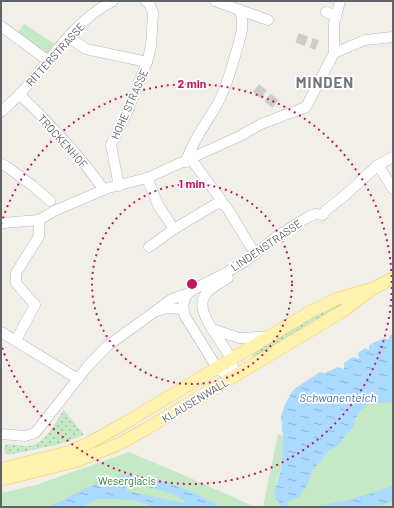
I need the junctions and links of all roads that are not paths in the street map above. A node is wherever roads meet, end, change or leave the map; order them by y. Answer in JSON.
{"nodes":[{"id":1,"x":113,"y":1,"type":"edge"},
{"id":2,"x":146,"y":1,"type":"edge"},
{"id":3,"x":215,"y":1,"type":"edge"},
{"id":4,"x":340,"y":1,"type":"edge"},
{"id":5,"x":240,"y":10,"type":"junction"},
{"id":6,"x":268,"y":20,"type":"dead end"},
{"id":7,"x":1,"y":26,"type":"edge"},
{"id":8,"x":68,"y":37,"type":"junction"},
{"id":9,"x":393,"y":37,"type":"edge"},
{"id":10,"x":334,"y":53,"type":"junction"},
{"id":11,"x":47,"y":60,"type":"junction"},
{"id":12,"x":147,"y":62,"type":"junction"},
{"id":13,"x":19,"y":94,"type":"junction"},
{"id":14,"x":1,"y":112,"type":"edge"},
{"id":15,"x":393,"y":157,"type":"edge"},
{"id":16,"x":188,"y":160,"type":"junction"},
{"id":17,"x":1,"y":164,"type":"edge"},
{"id":18,"x":378,"y":165,"type":"junction"},
{"id":19,"x":147,"y":178,"type":"junction"},
{"id":20,"x":119,"y":186,"type":"junction"},
{"id":21,"x":393,"y":189,"type":"edge"},
{"id":22,"x":104,"y":190,"type":"junction"},
{"id":23,"x":50,"y":202,"type":"dead end"},
{"id":24,"x":223,"y":204,"type":"junction"},
{"id":25,"x":39,"y":220,"type":"junction"},
{"id":26,"x":2,"y":224,"type":"edge"},
{"id":27,"x":174,"y":229,"type":"junction"},
{"id":28,"x":149,"y":247,"type":"dead end"},
{"id":29,"x":254,"y":259,"type":"junction"},
{"id":30,"x":393,"y":278,"type":"edge"},
{"id":31,"x":374,"y":288,"type":"junction"},
{"id":32,"x":187,"y":294,"type":"junction"},
{"id":33,"x":205,"y":295,"type":"junction"},
{"id":34,"x":183,"y":309,"type":"junction"},
{"id":35,"x":157,"y":311,"type":"junction"},
{"id":36,"x":212,"y":329,"type":"junction"},
{"id":37,"x":1,"y":332,"type":"edge"},
{"id":38,"x":269,"y":336,"type":"junction"},
{"id":39,"x":16,"y":340,"type":"junction"},
{"id":40,"x":231,"y":359,"type":"junction"},
{"id":41,"x":217,"y":368,"type":"junction"},
{"id":42,"x":232,"y":377,"type":"junction"},
{"id":43,"x":78,"y":379,"type":"junction"},
{"id":44,"x":1,"y":434,"type":"edge"},
{"id":45,"x":1,"y":469,"type":"edge"},
{"id":46,"x":1,"y":480,"type":"edge"}],
"edges":[{"from":1,"to":8,"type":"street","name":"RITTERSTRASSE"},
{"from":2,"to":12,"type":"street","name":"HOHE STRASSE"},
{"from":3,"to":5,"type":"street"},
{"from":4,"to":10,"type":"street"},
{"from":5,"to":6,"type":"street"},
{"from":5,"to":16,"type":"street"},
{"from":7,"to":11,"type":"street"},
{"from":8,"to":11,"type":"street","name":"RITTERSTRASSE"},
{"from":8,"to":12,"type":"street"},
{"from":9,"to":10,"type":"street"},
{"from":10,"to":16,"type":"street"},
{"from":11,"to":13,"type":"street","name":"RITTERSTRASSE"},
{"from":12,"to":20,"type":"street","name":"HOHE STRASSE"},
{"from":13,"to":14,"type":"street","name":"RITTERSTRASSE"},
{"from":13,"to":22,"type":"street","name":"TROCKENHOF"},
{"from":15,"to":18,"type":"street","name":"LINDENSTRASSE"},
{"from":16,"to":19,"type":"street"},
{"from":16,"to":24,"type":"street"},
{"from":17,"to":23,"type":"street"},
{"from":18,"to":21,"type":"street"},
{"from":18,"to":29,"type":"street","name":"LINDENSTRASSE"},
{"from":19,"to":20,"type":"street"},
{"from":19,"to":27,"type":"street"},
{"from":20,"to":22,"type":"street"},
{"from":22,"to":25,"type":"street"},
{"from":24,"to":27,"type":"street"},
{"from":24,"to":29,"type":"street"},
{"from":25,"to":26,"type":"street"},
{"from":25,"to":39,"type":"street"},
{"from":27,"to":28,"type":"street"},
{"from":29,"to":32,"type":"street","name":"LINDENSTRASSE"},
{"from":29,"to":33,"type":"street","name":"LINDENSTRASSE"},
{"from":30,"to":31,"type":"main road","name":"KLAUSENWALL"},
{"from":31,"to":38,"type":"main road","name":"KLAUSENWALL"},
{"from":31,"to":42,"type":"main road","name":"KLAUSENWALL"},
{"from":32,"to":33,"type":"street","name":"LINDENSTRASSE"},
{"from":32,"to":34,"type":"street"},
{"from":32,"to":35,"type":"street","name":"LINDENSTRASSE"},
{"from":33,"to":36,"type":"street"},
{"from":34,"to":35,"type":"street","name":"LINDENSTRASSE"},
{"from":34,"to":41,"type":"street"},
{"from":35,"to":43,"type":"street","name":"LINDENSTRASSE"},
{"from":36,"to":38,"type":"street"},
{"from":36,"to":40,"type":"street"},
{"from":37,"to":39,"type":"street"},
{"from":38,"to":40,"type":"main road","name":"KLAUSENWALL"},
{"from":39,"to":43,"type":"street"},
{"from":40,"to":41,"type":"main road","name":"KLAUSENWALL"},
{"from":40,"to":42,"type":"street"},
{"from":41,"to":42,"type":"street"},
{"from":41,"to":45,"type":"main road","name":"KLAUSENWALL"},
{"from":42,"to":46,"type":"main road","name":"KLAUSENWALL"},
{"from":43,"to":44,"type":"street","name":"LINDENSTRASSE"}]}
